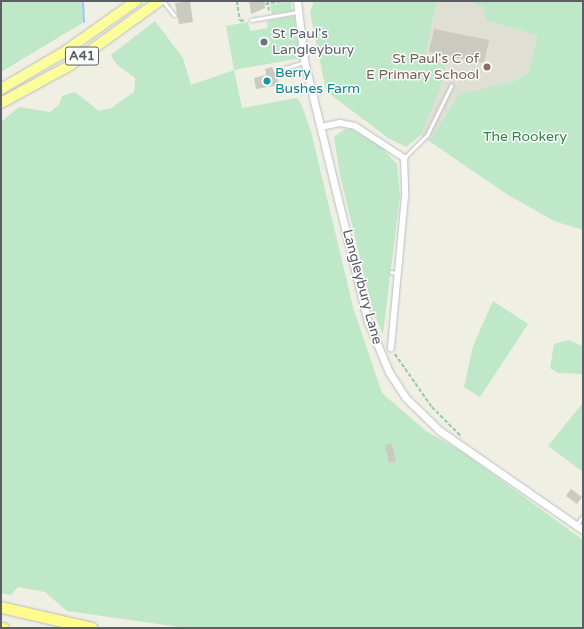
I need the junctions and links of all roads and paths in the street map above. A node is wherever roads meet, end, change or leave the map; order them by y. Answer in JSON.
{"nodes":[{"id":1,"x":136,"y":1,"type":"edge"},
{"id":2,"x":159,"y":1,"type":"edge"},
{"id":3,"x":164,"y":1,"type":"edge"},
{"id":4,"x":237,"y":1,"type":"edge"},
{"id":5,"x":268,"y":1,"type":"edge"},
{"id":6,"x":285,"y":1,"type":"edge"},
{"id":7,"x":298,"y":1,"type":"edge"},
{"id":8,"x":265,"y":4,"type":"dead end"},
{"id":9,"x":268,"y":4,"type":"junction"},
{"id":10,"x":297,"y":12,"type":"junction"},
{"id":11,"x":174,"y":15,"type":"dead end"},
{"id":12,"x":270,"y":17,"type":"junction"},
{"id":13,"x":251,"y":20,"type":"joint"},
{"id":14,"x":305,"y":62,"type":"junction"},
{"id":15,"x":287,"y":73,"type":"dead end"},
{"id":16,"x":451,"y":86,"type":"dead end"},
{"id":17,"x":1,"y":89,"type":"edge"},
{"id":18,"x":1,"y":103,"type":"edge"},
{"id":19,"x":321,"y":127,"type":"junction"},
{"id":20,"x":404,"y":158,"type":"junction"},
{"id":21,"x":391,"y":348,"type":"joint"},
{"id":22,"x":464,"y":439,"type":"dead end"},
{"id":23,"x":583,"y":516,"type":"edge"},
{"id":24,"x":577,"y":525,"type":"junction"},
{"id":25,"x":583,"y":530,"type":"edge"},
{"id":26,"x":1,"y":607,"type":"edge"},
{"id":27,"x":92,"y":628,"type":"edge"}],
"edges":[{"from":1,"to":17,"type":"highway","number":"A41"},
{"from":2,"to":18,"type":"highway","number":"A41"},
{"from":3,"to":11,"type":"lane"},
{"from":4,"to":13,"type":"path"},
{"from":5,"to":9,"type":"path"},
{"from":6,"to":9,"type":"path"},
{"from":7,"to":10,"type":"street","name":"Langleybury Lane"},
{"from":8,"to":9,"type":"path"},
{"from":9,"to":12,"type":"path"},
{"from":10,"to":12,"type":"lane"},
{"from":10,"to":14,"type":"street","name":"Langleybury Lane"},
{"from":12,"to":13,"type":"lane"},
{"from":14,"to":15,"type":"lane"},
{"from":14,"to":19,"type":"street","name":"Langleybury Lane"},
{"from":16,"to":20,"type":"lane"},
{"from":19,"to":20,"type":"street"},
{"from":19,"to":24,"type":"street","name":"Langleybury Lane"},
{"from":20,"to":21,"type":"street"},
{"from":21,"to":22,"type":"path"},
{"from":23,"to":24,"type":"lane"},
{"from":24,"to":25,"type":"street","name":"Langleybury Lane"},
{"from":26,"to":27,"type":"highway"}]}
